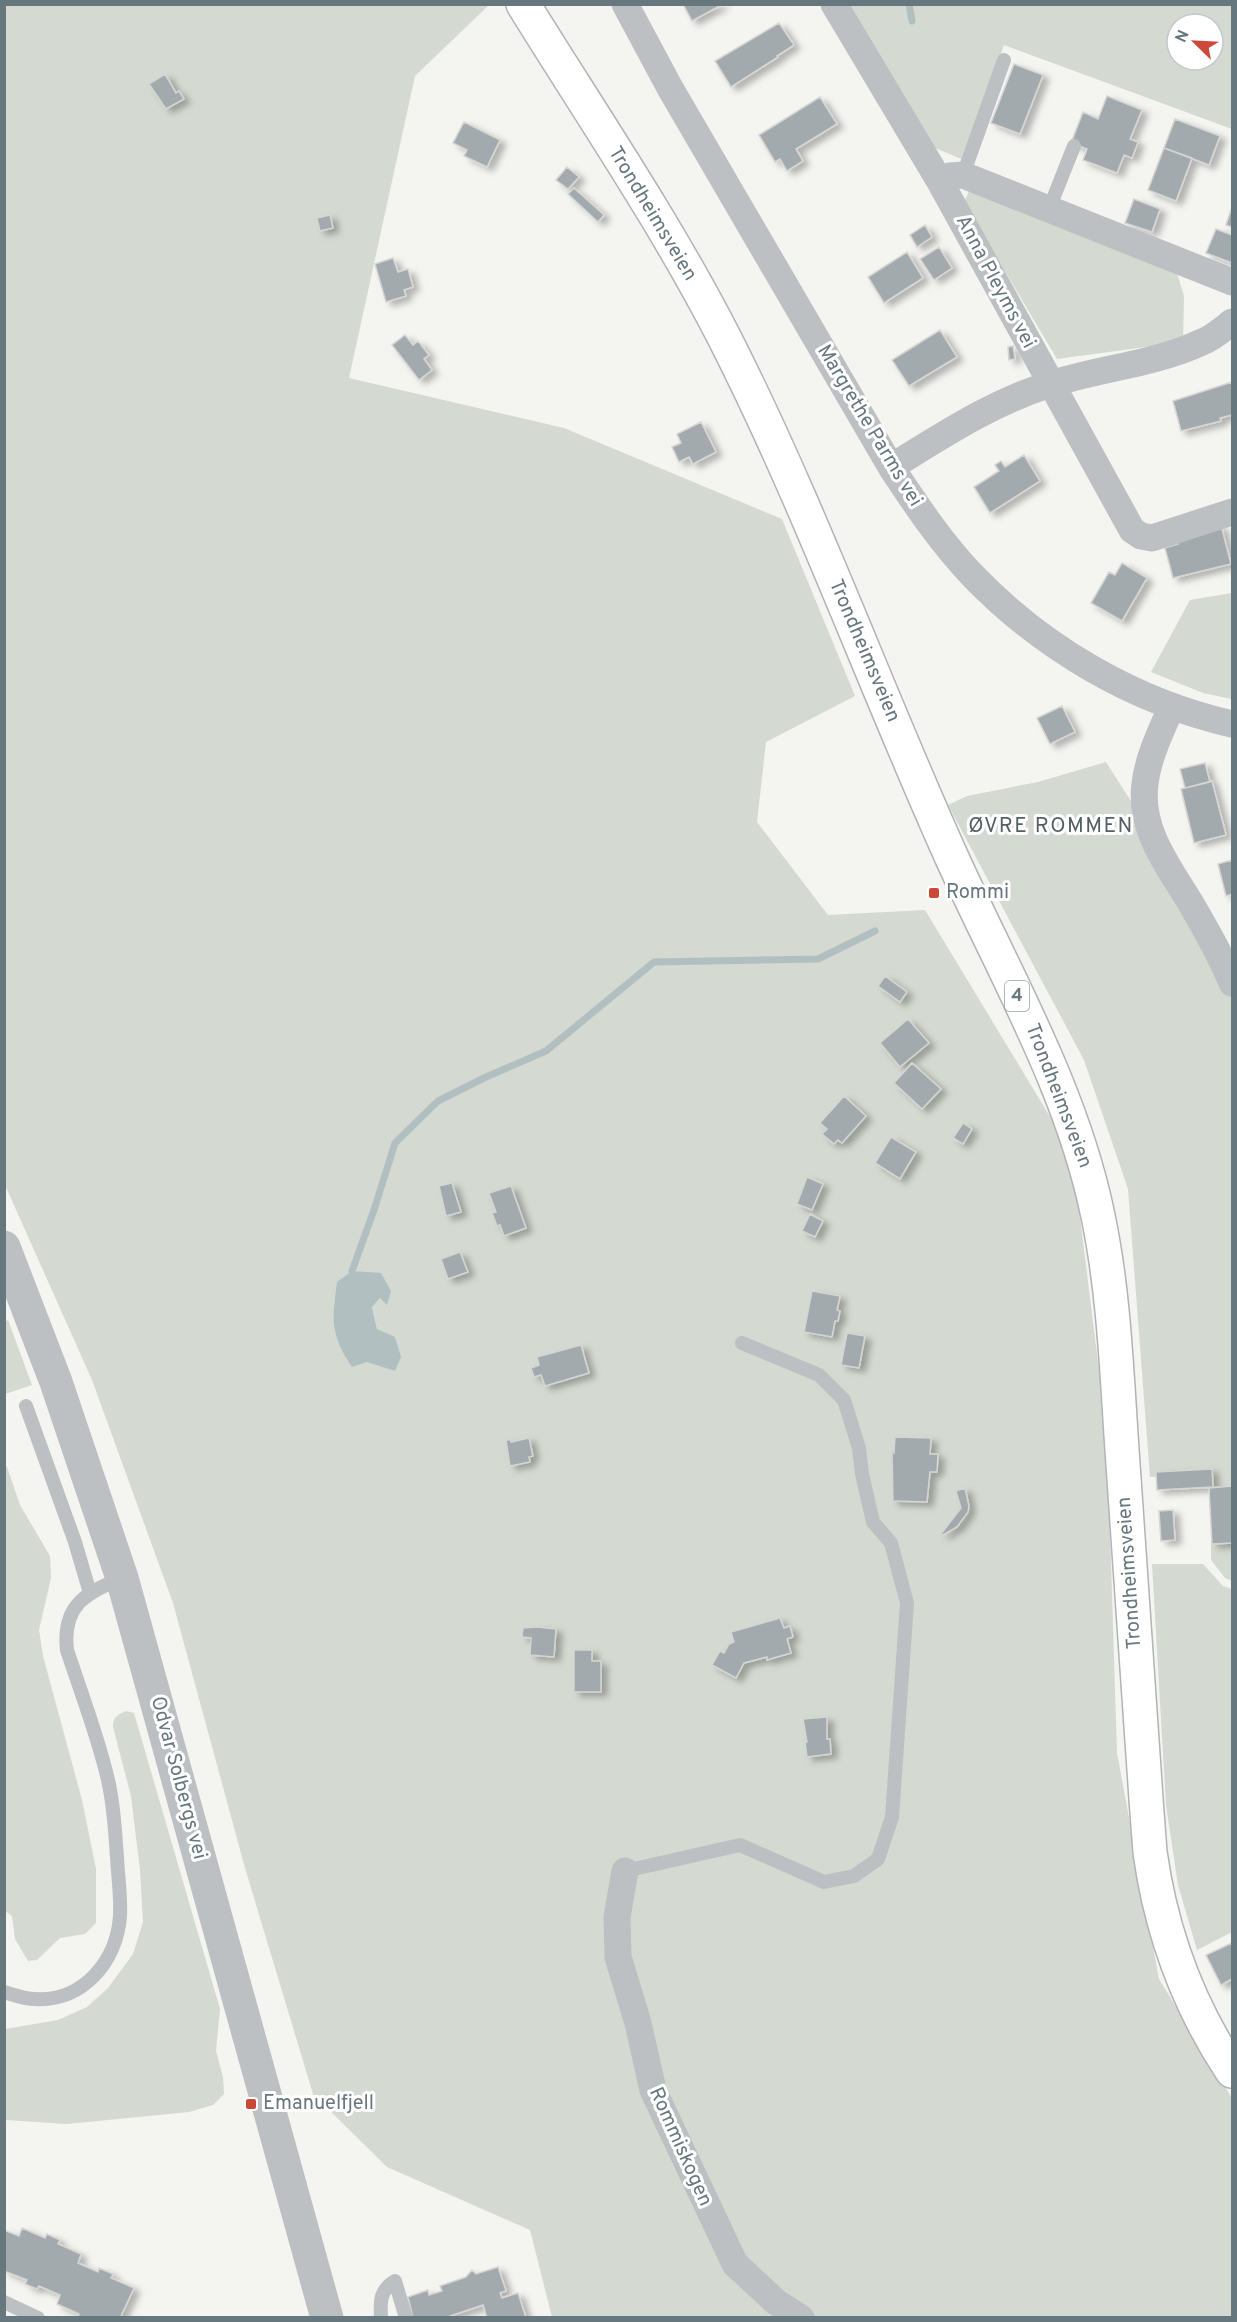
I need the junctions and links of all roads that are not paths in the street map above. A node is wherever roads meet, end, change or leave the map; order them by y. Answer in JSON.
{"nodes":[{"id":1,"x":523,"y":4,"type":"edge"},
{"id":2,"x":625,"y":4,"type":"edge"},
{"id":3,"x":834,"y":4,"type":"edge"},
{"id":4,"x":1004,"y":60,"type":"dead end"},
{"id":5,"x":1074,"y":146,"type":"dead end"},
{"id":6,"x":951,"y":177,"type":"junction"},
{"id":7,"x":1048,"y":208,"type":"junction"},
{"id":8,"x":1233,"y":282,"type":"edge"},
{"id":9,"x":1233,"y":322,"type":"edge"},
{"id":10,"x":1050,"y":384,"type":"junction"},
{"id":11,"x":891,"y":467,"type":"junction"},
{"id":12,"x":1233,"y":512,"type":"edge"},
{"id":13,"x":1172,"y":706,"type":"junction"},
{"id":14,"x":1233,"y":724,"type":"edge"},
{"id":15,"x":1233,"y":983,"type":"edge"},
{"id":16,"x":4,"y":1247,"type":"edge"},
{"id":17,"x":742,"y":1343,"type":"dead end"},
{"id":18,"x":26,"y":1407,"type":"dead end"},
{"id":19,"x":122,"y":1578,"type":"junction"},
{"id":20,"x":90,"y":1593,"type":"junction"},
{"id":21,"x":625,"y":1871,"type":"joint"},
{"id":22,"x":4,"y":1992,"type":"edge"},
{"id":23,"x":1233,"y":2071,"type":"edge"},
{"id":24,"x":4,"y":2302,"type":"edge"},
{"id":25,"x":38,"y":2318,"type":"edge"},
{"id":26,"x":327,"y":2318,"type":"edge"},
{"id":27,"x":381,"y":2318,"type":"edge"},
{"id":28,"x":406,"y":2318,"type":"edge"},
{"id":29,"x":801,"y":2318,"type":"edge"}],
"edges":[{"from":1,"to":23,"type":"highway","name":"Trondheimsveien","number":"4"},
{"from":2,"to":11,"type":"street","name":"Margrethe Parms vei"},
{"from":3,"to":6,"type":"street","name":"Anna Pleyms vei"},
{"from":4,"to":6,"type":"lane"},
{"from":5,"to":7,"type":"lane"},
{"from":6,"to":7,"type":"street"},
{"from":6,"to":10,"type":"street","name":"Anna Pleyms vei"},
{"from":7,"to":8,"type":"street"},
{"from":9,"to":10,"type":"street"},
{"from":10,"to":11,"type":"street"},
{"from":10,"to":12,"type":"street","name":"Anna Pleyms vei"},
{"from":11,"to":13,"type":"street","name":"Margrethe Parms vei"},
{"from":13,"to":14,"type":"street","name":"Margrethe Parms vei"},
{"from":13,"to":15,"type":"street"},
{"from":16,"to":19,"type":"street","name":"Odvar Solbergs vei"},
{"from":17,"to":21,"type":"lane"},
{"from":18,"to":20,"type":"lane"},
{"from":19,"to":20,"type":"lane"},
{"from":19,"to":26,"type":"street","name":"Odvar Solbergs vei"},
{"from":20,"to":22,"type":"lane"},
{"from":21,"to":29,"type":"street","name":"Rommiskogen"},
{"from":24,"to":25,"type":"lane"},
{"from":27,"to":28,"type":"lane"}]}
